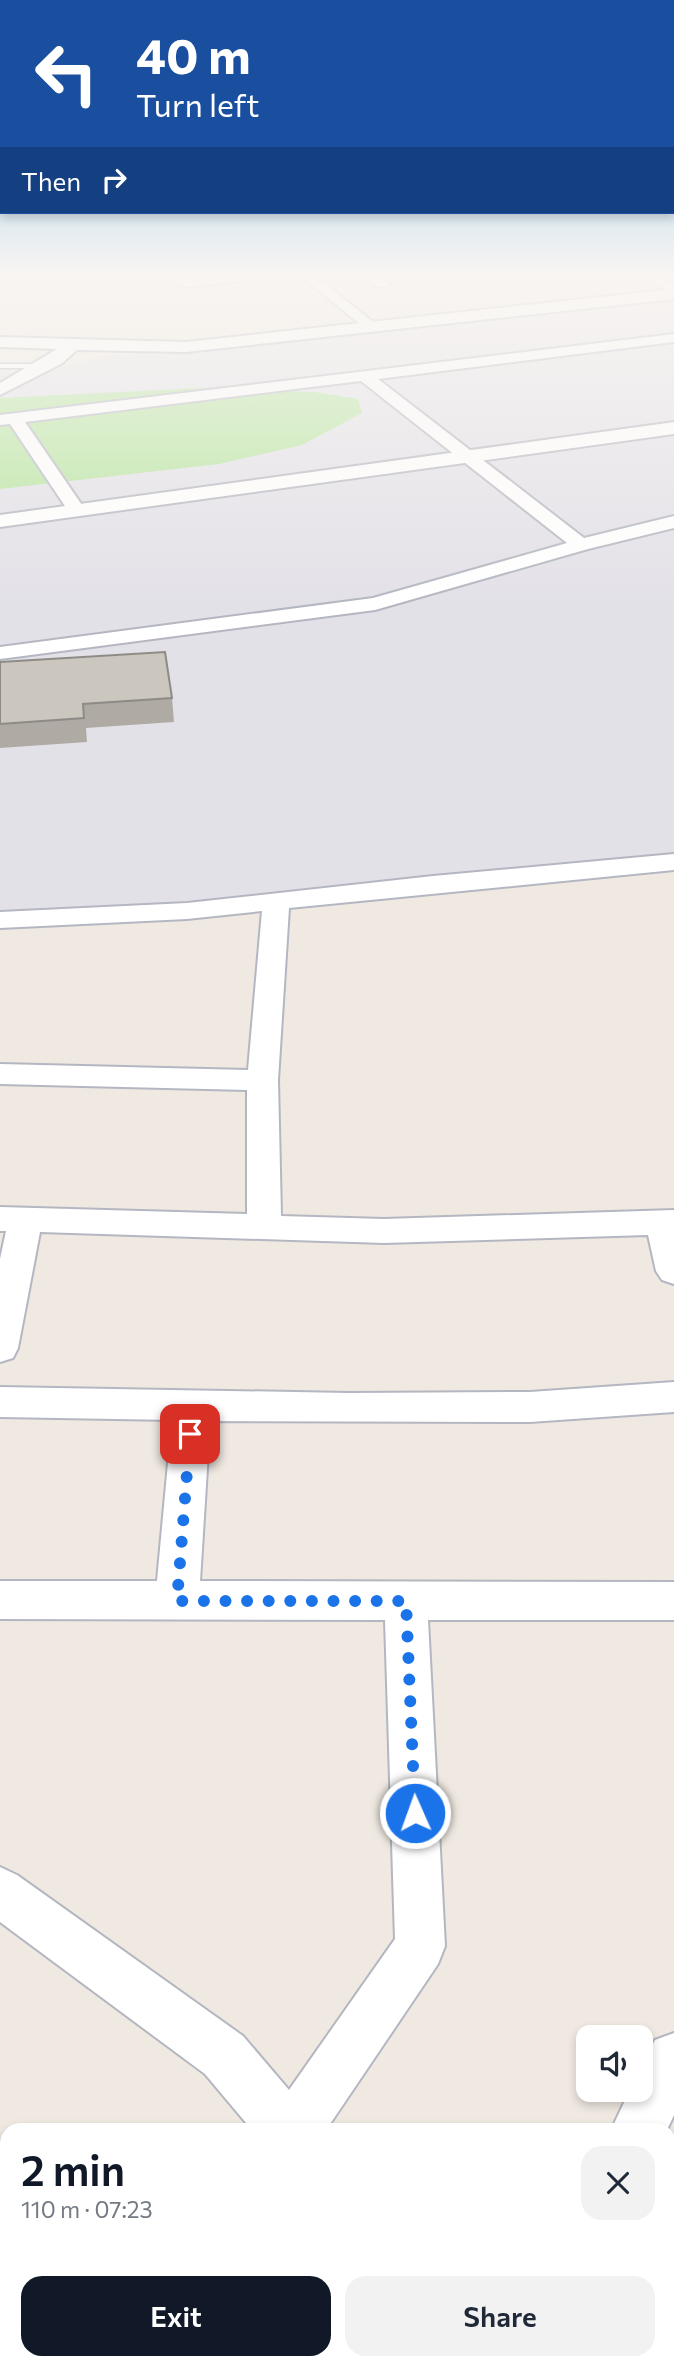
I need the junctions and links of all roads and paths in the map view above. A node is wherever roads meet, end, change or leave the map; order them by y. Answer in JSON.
{"nodes":[{"id":1,"x":288,"y":386,"type":"edge"},
{"id":2,"x":377,"y":386,"type":"edge"},
{"id":3,"x":7,"y":420,"type":"edge"},
{"id":4,"x":674,"y":428,"type":"edge"},
{"id":5,"x":466,"y":456,"type":"junction"},
{"id":6,"x":77,"y":511,"type":"junction"},
{"id":7,"x":0,"y":521,"type":"edge"},
{"id":8,"x":674,"y":522,"type":"edge"},
{"id":9,"x":581,"y":545,"type":"junction"},
{"id":10,"x":1,"y":651,"type":"edge"},
{"id":11,"x":674,"y":862,"type":"edge"},
{"id":12,"x":276,"y":901,"type":"junction"},
{"id":13,"x":0,"y":920,"type":"edge"},
{"id":14,"x":0,"y":1074,"type":"edge"},
{"id":15,"x":263,"y":1080,"type":"junction"},
{"id":16,"x":13,"y":1220,"type":"edge"},
{"id":17,"x":668,"y":1222,"type":"edge"},
{"id":18,"x":264,"y":1227,"type":"junction"},
{"id":19,"x":674,"y":1271,"type":"edge"},
{"id":20,"x":0,"y":1348,"type":"edge"},
{"id":21,"x":674,"y":1396,"type":"edge"},
{"id":22,"x":0,"y":1402,"type":"edge"},
{"id":23,"x":192,"y":1406,"type":"junction"},
{"id":24,"x":0,"y":1600,"type":"edge"},
{"id":25,"x":177,"y":1601,"type":"junction"},
{"id":26,"x":406,"y":1601,"type":"junction"},
{"id":27,"x":674,"y":1601,"type":"edge"},
{"id":28,"x":0,"y":1892,"type":"edge"},
{"id":29,"x":674,"y":2059,"type":"edge"},
{"id":30,"x":281,"y":2123,"type":"edge"},
{"id":31,"x":299,"y":2123,"type":"edge"},
{"id":32,"x":642,"y":2123,"type":"edge"}],
"edges":[{"from":1,"to":3,"type":"street"},
{"from":2,"to":5,"type":"street"},
{"from":3,"to":6,"type":"street"},
{"from":4,"to":5,"type":"street"},
{"from":5,"to":6,"type":"street"},
{"from":5,"to":9,"type":"street"},
{"from":6,"to":7,"type":"street"},
{"from":8,"to":9,"type":"street"},
{"from":9,"to":10,"type":"street"},
{"from":11,"to":12,"type":"street"},
{"from":12,"to":13,"type":"street"},
{"from":12,"to":15,"type":"street"},
{"from":14,"to":15,"type":"street"},
{"from":15,"to":18,"type":"street"},
{"from":16,"to":18,"type":"street"},
{"from":16,"to":20,"type":"street"},
{"from":17,"to":18,"type":"street"},
{"from":17,"to":19,"type":"street"},
{"from":21,"to":23,"type":"street"},
{"from":22,"to":23,"type":"street"},
{"from":23,"to":25,"type":"street"},
{"from":24,"to":25,"type":"street"},
{"from":25,"to":26,"type":"street"},
{"from":26,"to":27,"type":"street"},
{"from":26,"to":31,"type":"street"},
{"from":28,"to":30,"type":"street"},
{"from":29,"to":32,"type":"street"}]}
